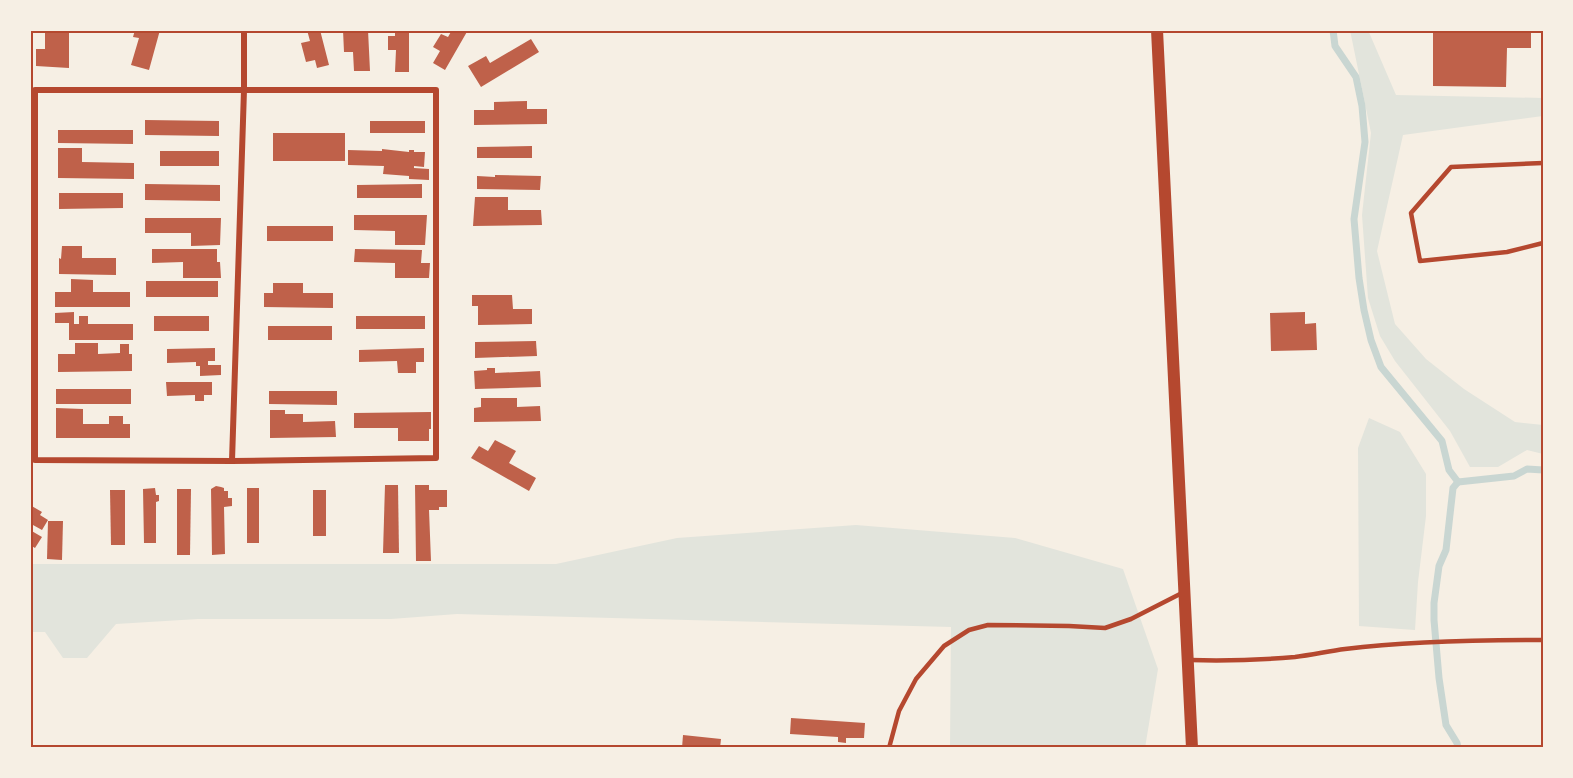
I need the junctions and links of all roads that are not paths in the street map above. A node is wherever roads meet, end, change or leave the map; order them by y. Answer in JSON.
{"nodes":[{"id":1,"x":244,"y":30,"type":"edge"},
{"id":2,"x":1157,"y":30,"type":"edge"},
{"id":3,"x":244,"y":90,"type":"junction"},
{"id":4,"x":1543,"y":163,"type":"edge"},
{"id":5,"x":1543,"y":243,"type":"edge"},
{"id":6,"x":232,"y":461,"type":"junction"},
{"id":7,"x":1184,"y":592,"type":"junction"},
{"id":8,"x":1543,"y":640,"type":"edge"},
{"id":9,"x":1188,"y":660,"type":"junction"},
{"id":10,"x":889,"y":748,"type":"edge"},
{"id":11,"x":1192,"y":748,"type":"edge"}],
"edges":[{"from":1,"to":3,"type":"street"},
{"from":2,"to":7,"type":"main road"},
{"from":3,"to":6,"type":"street"},
{"from":3,"to":6,"type":"street"},
{"from":3,"to":6,"type":"street"},
{"from":4,"to":5,"type":"lane"},
{"from":7,"to":9,"type":"main road"},
{"from":7,"to":10,"type":"lane"},
{"from":8,"to":9,"type":"lane"},
{"from":9,"to":11,"type":"main road"}]}
